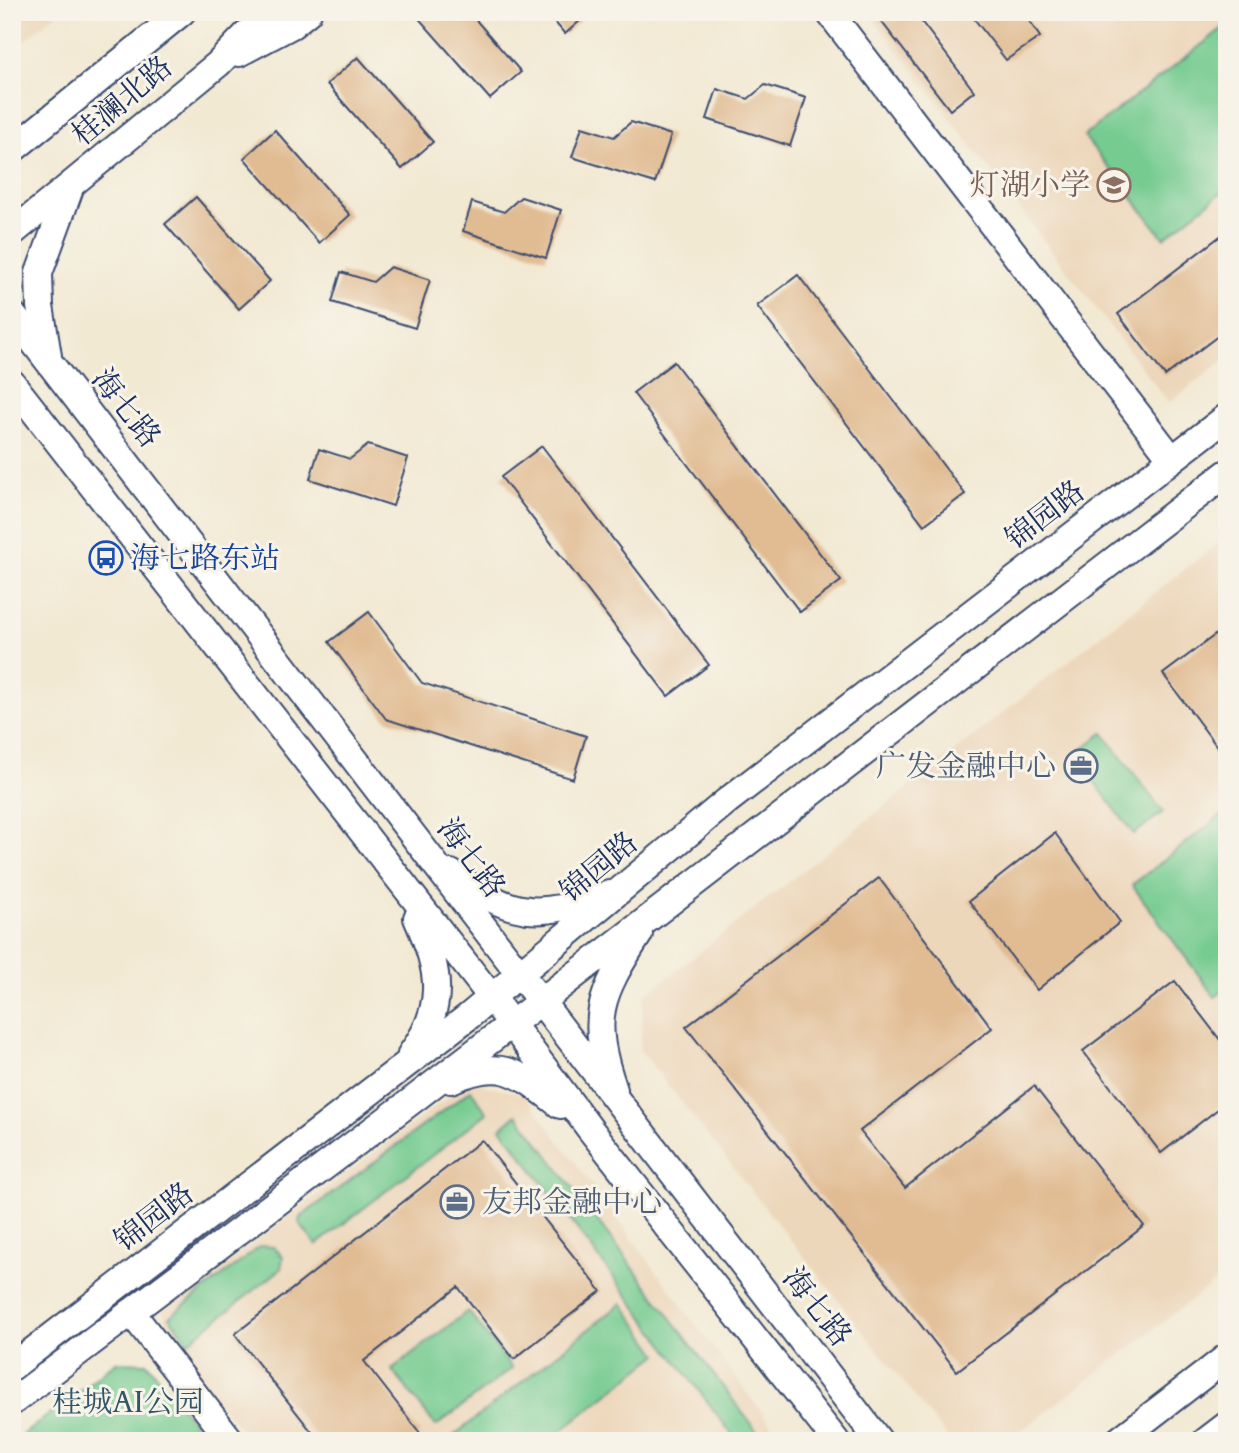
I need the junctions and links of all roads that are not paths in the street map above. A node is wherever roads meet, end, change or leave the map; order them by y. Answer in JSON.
{"nodes":[{"id":1,"x":268,"y":12,"type":"edge"},
{"id":2,"x":308,"y":12,"type":"edge"},
{"id":3,"x":829,"y":12,"type":"edge"},
{"id":4,"x":176,"y":15,"type":"edge"},
{"id":5,"x":218,"y":64,"type":"junction"},
{"id":6,"x":15,"y":146,"type":"edge"},
{"id":7,"x":70,"y":188,"type":"junction"},
{"id":8,"x":12,"y":233,"type":"edge"},
{"id":9,"x":12,"y":314,"type":"edge"},
{"id":10,"x":49,"y":362,"type":"junction"},
{"id":11,"x":14,"y":387,"type":"edge"},
{"id":12,"x":1227,"y":417,"type":"edge"},
{"id":13,"x":1172,"y":459,"type":"junction"},
{"id":14,"x":1227,"y":473,"type":"edge"},
{"id":15,"x":431,"y":859,"type":"junction"},
{"id":16,"x":400,"y":881,"type":"junction"},
{"id":17,"x":624,"y":889,"type":"junction"},
{"id":18,"x":648,"y":919,"type":"junction"},
{"id":19,"x":518,"y":976,"type":"junction"},
{"id":20,"x":492,"y":998,"type":"junction"},
{"id":21,"x":539,"y":1003,"type":"junction"},
{"id":22,"x":510,"y":1024,"type":"junction"},
{"id":23,"x":397,"y":1072,"type":"junction"},
{"id":24,"x":418,"y":1096,"type":"junction"},
{"id":25,"x":621,"y":1108,"type":"junction"},
{"id":26,"x":590,"y":1129,"type":"junction"},
{"id":27,"x":131,"y":1312,"type":"junction"},
{"id":28,"x":1227,"y":1357,"type":"edge"},
{"id":29,"x":12,"y":1367,"type":"edge"},
{"id":30,"x":12,"y":1402,"type":"edge"},
{"id":31,"x":1227,"y":1425,"type":"edge"},
{"id":32,"x":231,"y":1441,"type":"edge"},
{"id":33,"x":836,"y":1441,"type":"edge"},
{"id":34,"x":878,"y":1441,"type":"edge"},
{"id":35,"x":1118,"y":1441,"type":"edge"},
{"id":36,"x":1206,"y":1441,"type":"edge"}],
"edges":[{"from":1,"to":5,"type":"main road","name":"桂澜北路"},
{"from":2,"to":5,"type":"main road"},
{"from":3,"to":13,"type":"main road"},
{"from":4,"to":6,"type":"main road","name":"桂澜北路"},
{"from":5,"to":7,"type":"main road","name":"桂澜北路"},
{"from":7,"to":8,"type":"main road","name":"桂澜北路"},
{"from":7,"to":10,"type":"main road"},
{"from":9,"to":10,"type":"main road","name":"海七路"},
{"from":10,"to":15,"type":"main road","name":"海七路"},
{"from":11,"to":16,"type":"main road"},
{"from":12,"to":13,"type":"main road","name":"锦园路"},
{"from":13,"to":17,"type":"main road","name":"锦园路"},
{"from":14,"to":18,"type":"main road","name":"锦园路"},
{"from":15,"to":17,"type":"main road"},
{"from":15,"to":19,"type":"main road","name":"海七路"},
{"from":16,"to":20,"type":"main road"},
{"from":16,"to":23,"type":"main road"},
{"from":17,"to":19,"type":"main road","name":"锦园路"},
{"from":18,"to":21,"type":"main road","name":"锦园路"},
{"from":18,"to":25,"type":"main road"},
{"from":19,"to":20,"type":"main road","name":"锦园路"},
{"from":19,"to":21,"type":"main road","name":"海七路"},
{"from":20,"to":22,"type":"main road"},
{"from":20,"to":23,"type":"main road","name":"锦园路"},
{"from":21,"to":22,"type":"main road","name":"锦园路"},
{"from":21,"to":25,"type":"main road","name":"海七路"},
{"from":22,"to":24,"type":"main road","name":"锦园路"},
{"from":22,"to":26,"type":"main road"},
{"from":23,"to":29,"type":"main road","name":"锦园路"},
{"from":24,"to":26,"type":"main road"},
{"from":24,"to":27,"type":"main road","name":"锦园路"},
{"from":25,"to":34,"type":"main road","name":"海七路"},
{"from":26,"to":33,"type":"main road"},
{"from":27,"to":30,"type":"main road","name":"锦园路"},
{"from":27,"to":32,"type":"main road"},
{"from":28,"to":35,"type":"main road"},
{"from":31,"to":36,"type":"main road"}]}
